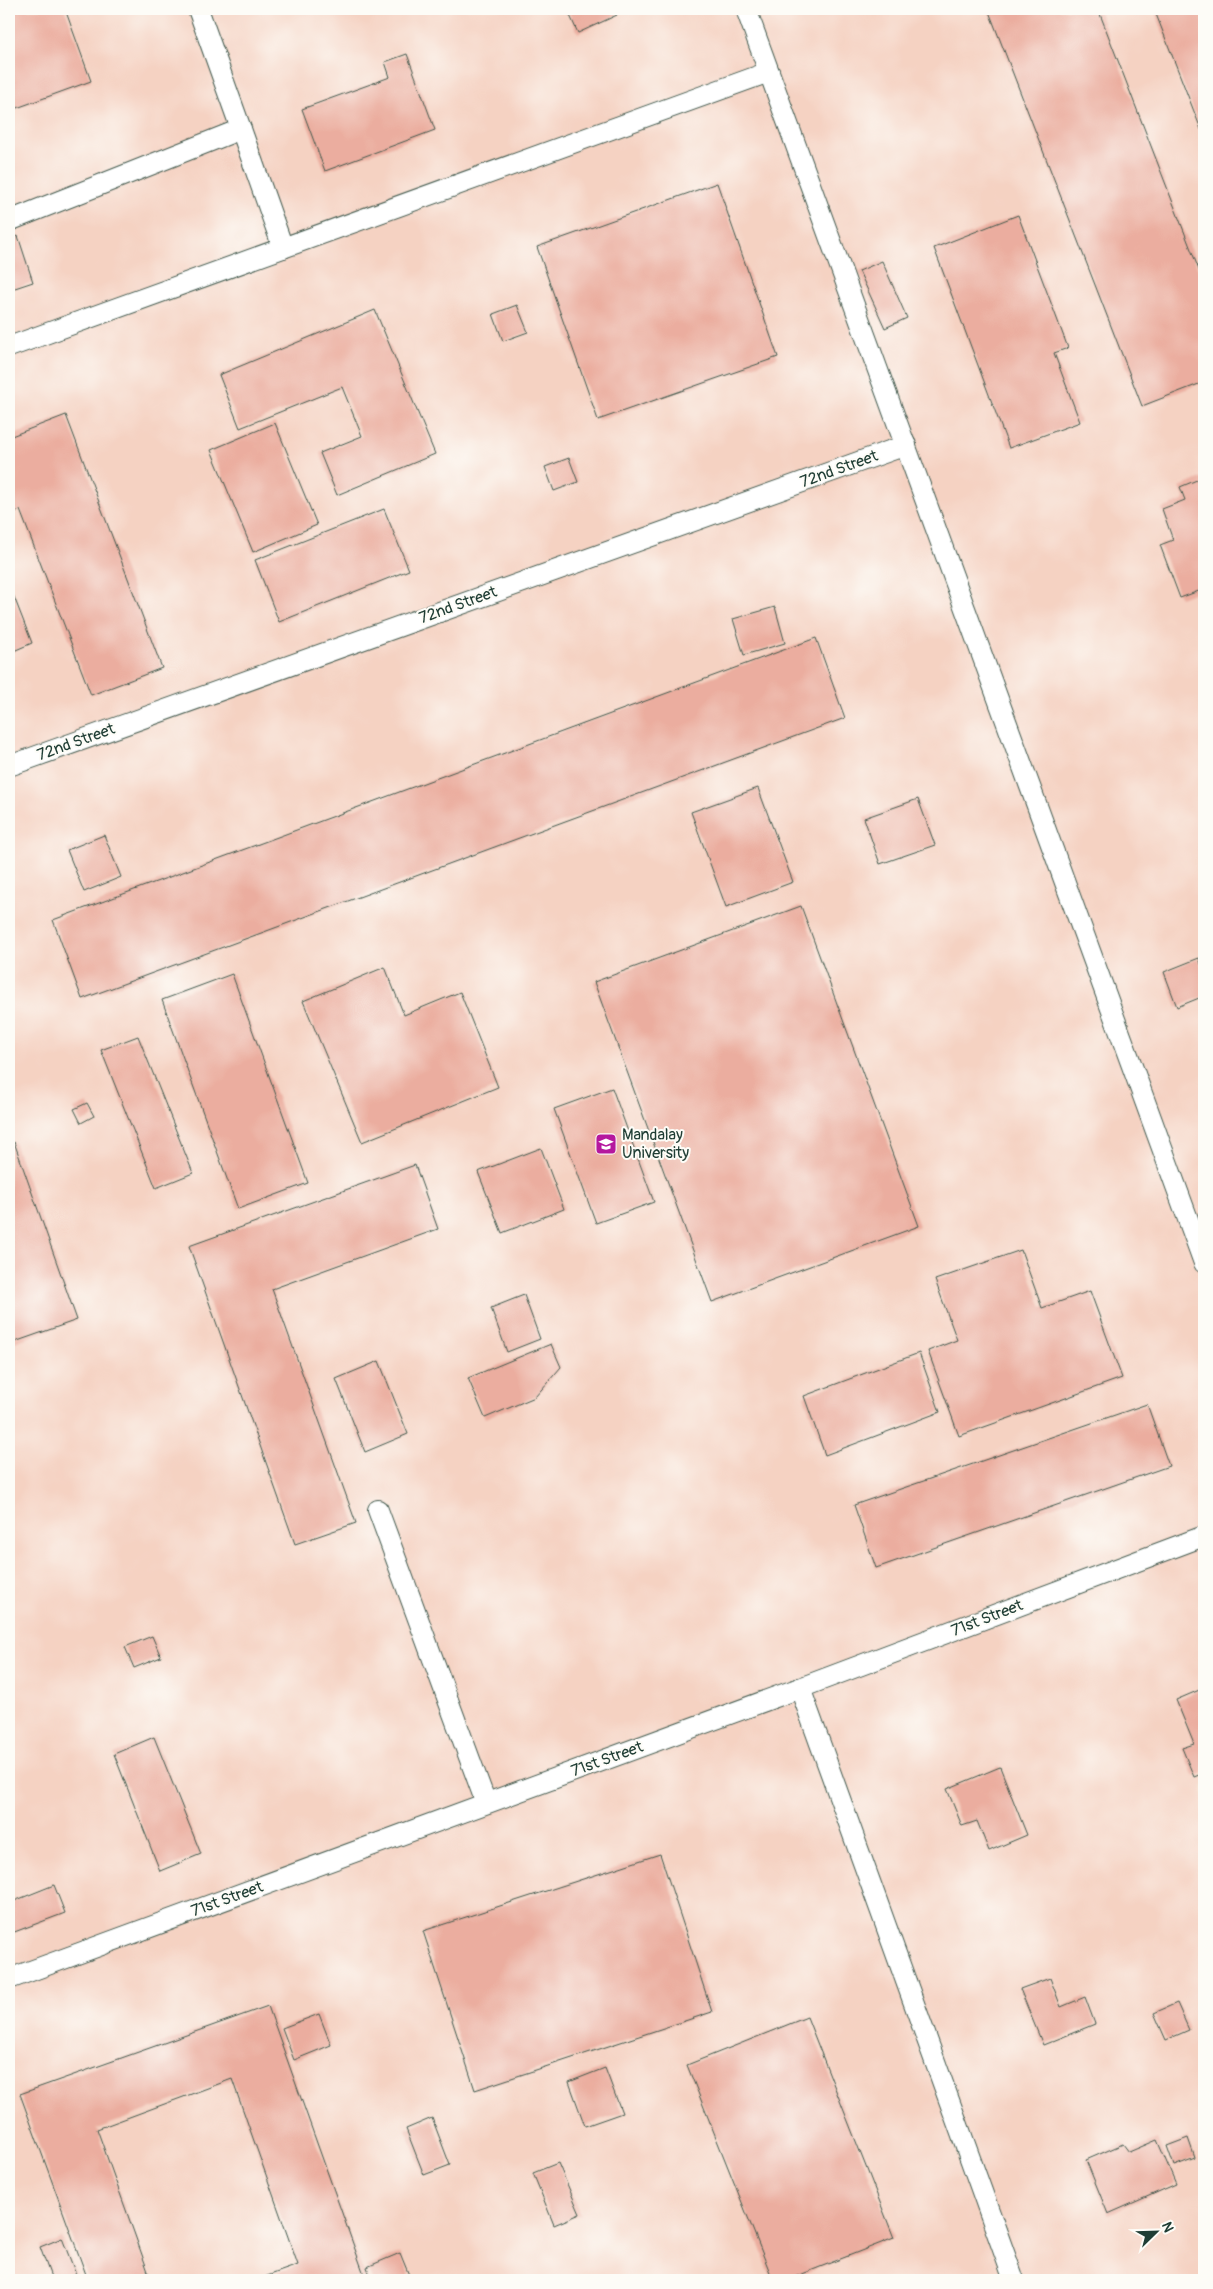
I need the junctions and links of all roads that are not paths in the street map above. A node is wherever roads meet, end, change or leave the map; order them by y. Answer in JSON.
{"nodes":[{"id":1,"x":198,"y":9,"type":"edge"},
{"id":2,"x":746,"y":9,"type":"edge"},
{"id":3,"x":769,"y":72,"type":"junction"},
{"id":4,"x":241,"y":129,"type":"junction"},
{"id":5,"x":9,"y":221,"type":"edge"},
{"id":6,"x":283,"y":248,"type":"junction"},
{"id":7,"x":9,"y":347,"type":"edge"},
{"id":8,"x":906,"y":445,"type":"junction"},
{"id":9,"x":9,"y":766,"type":"edge"},
{"id":10,"x":1204,"y":1263,"type":"edge"},
{"id":11,"x":378,"y":1510,"type":"dead end"},
{"id":12,"x":1204,"y":1536,"type":"edge"},
{"id":13,"x":800,"y":1688,"type":"junction"},
{"id":14,"x":486,"y":1803,"type":"junction"},
{"id":15,"x":9,"y":1979,"type":"edge"},
{"id":16,"x":1014,"y":2280,"type":"edge"}],
"edges":[{"from":1,"to":4,"type":"lane"},
{"from":2,"to":3,"type":"lane"},
{"from":3,"to":6,"type":"lane"},
{"from":3,"to":8,"type":"lane"},
{"from":4,"to":5,"type":"lane"},
{"from":4,"to":6,"type":"lane"},
{"from":6,"to":7,"type":"lane"},
{"from":8,"to":9,"type":"lane","name":"72nd Street"},
{"from":8,"to":10,"type":"lane"},
{"from":11,"to":14,"type":"lane"},
{"from":12,"to":13,"type":"lane","name":"71st Street"},
{"from":13,"to":14,"type":"lane","name":"71st Street"},
{"from":13,"to":16,"type":"lane"},
{"from":14,"to":15,"type":"lane","name":"71st Street"}]}
